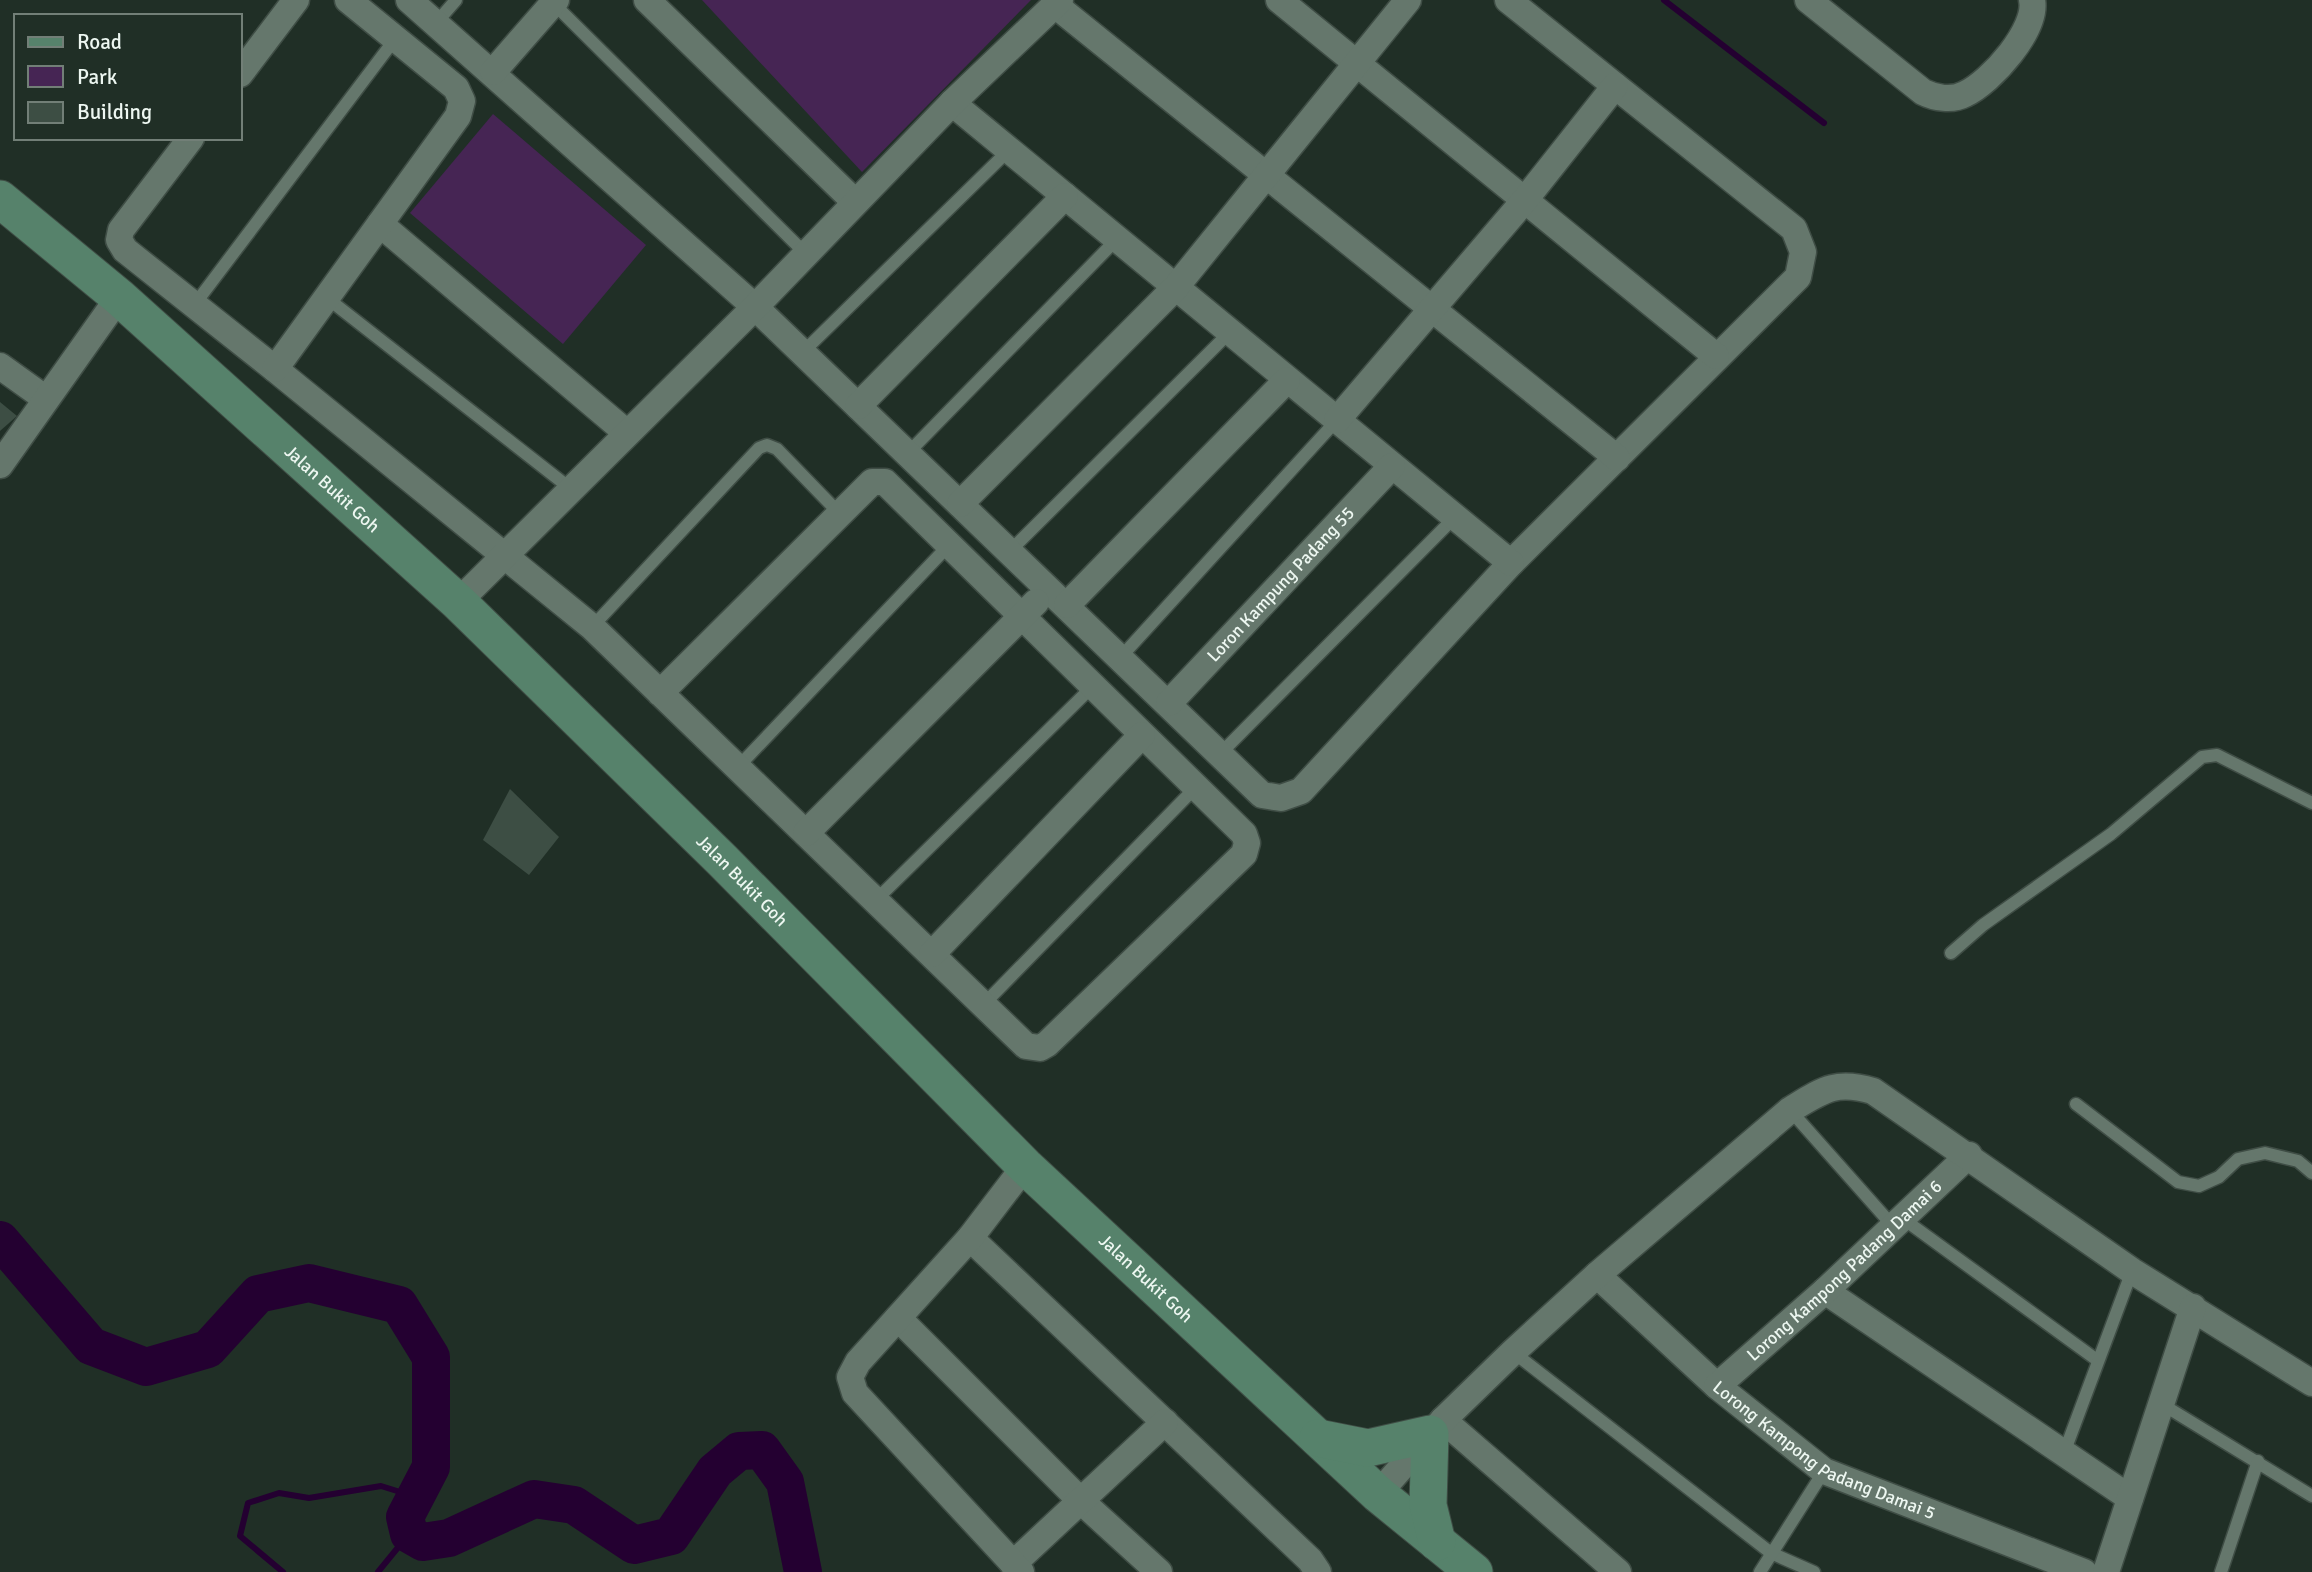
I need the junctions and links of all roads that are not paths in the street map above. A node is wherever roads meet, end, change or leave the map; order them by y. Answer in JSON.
{"nodes":[{"id":1,"x":296,"y":0,"type":"edge"},
{"id":2,"x":348,"y":0,"type":"edge"},
{"id":3,"x":410,"y":0,"type":"edge"},
{"id":4,"x":456,"y":0,"type":"edge"},
{"id":5,"x":647,"y":0,"type":"edge"},
{"id":6,"x":1279,"y":0,"type":"edge"},
{"id":7,"x":1408,"y":0,"type":"edge"},
{"id":8,"x":1508,"y":0,"type":"edge"},
{"id":9,"x":1808,"y":0,"type":"edge"},
{"id":10,"x":2032,"y":0,"type":"edge"},
{"id":11,"x":555,"y":1,"type":"edge"},
{"id":12,"x":1058,"y":3,"type":"edge"},
{"id":13,"x":436,"y":23,"type":"junction"},
{"id":14,"x":395,"y":38,"type":"junction"},
{"id":15,"x":1358,"y":63,"type":"junction"},
{"id":16,"x":242,"y":71,"type":"edge"},
{"id":17,"x":493,"y":72,"type":"junction"},
{"id":18,"x":1615,"y":86,"type":"junction"},
{"id":19,"x":952,"y":103,"type":"junction"},
{"id":20,"x":189,"y":140,"type":"edge"},
{"id":21,"x":1009,"y":150,"type":"junction"},
{"id":22,"x":1268,"y":175,"type":"junction"},
{"id":23,"x":1065,"y":196,"type":"junction"},
{"id":24,"x":0,"y":199,"type":"edge"},
{"id":25,"x":1524,"y":201,"type":"junction"},
{"id":26,"x":855,"y":202,"type":"junction"},
{"id":27,"x":380,"y":224,"type":"junction"},
{"id":28,"x":1117,"y":239,"type":"junction"},
{"id":29,"x":805,"y":253,"type":"junction"},
{"id":30,"x":1175,"y":288,"type":"junction"},
{"id":31,"x":119,"y":297,"type":"junction"},
{"id":32,"x":327,"y":298,"type":"junction"},
{"id":33,"x":195,"y":304,"type":"junction"},
{"id":34,"x":755,"y":307,"type":"junction"},
{"id":35,"x":1432,"y":311,"type":"junction"},
{"id":36,"x":1230,"y":332,"type":"junction"},
{"id":37,"x":802,"y":354,"type":"junction"},
{"id":38,"x":1716,"y":356,"type":"junction"},
{"id":39,"x":0,"y":366,"type":"edge"},
{"id":40,"x":275,"y":369,"type":"junction"},
{"id":41,"x":1287,"y":380,"type":"junction"},
{"id":42,"x":46,"y":399,"type":"junction"},
{"id":43,"x":858,"y":406,"type":"junction"},
{"id":44,"x":1337,"y":421,"type":"junction"},
{"id":45,"x":627,"y":433,"type":"junction"},
{"id":46,"x":907,"y":455,"type":"junction"},
{"id":47,"x":1617,"y":458,"type":"junction"},
{"id":48,"x":0,"y":465,"type":"edge"},
{"id":49,"x":1392,"y":466,"type":"junction"},
{"id":50,"x":571,"y":489,"type":"junction"},
{"id":51,"x":960,"y":503,"type":"junction"},
{"id":52,"x":839,"y":513,"type":"junction"},
{"id":53,"x":1455,"y":517,"type":"junction"},
{"id":54,"x":950,"y":544,"type":"junction"},
{"id":55,"x":1010,"y":551,"type":"junction"},
{"id":56,"x":503,"y":557,"type":"junction"},
{"id":57,"x":1511,"y":564,"type":"junction"},
{"id":58,"x":1059,"y":598,"type":"junction"},
{"id":59,"x":458,"y":602,"type":"junction"},
{"id":60,"x":1022,"y":613,"type":"junction"},
{"id":61,"x":592,"y":628,"type":"junction"},
{"id":62,"x":1120,"y":658,"type":"junction"},
{"id":63,"x":1093,"y":686,"type":"junction"},
{"id":64,"x":660,"y":693,"type":"junction"},
{"id":65,"x":1169,"y":703,"type":"junction"},
{"id":66,"x":1142,"y":735,"type":"junction"},
{"id":67,"x":1219,"y":755,"type":"junction"},
{"id":68,"x":738,"y":767,"type":"junction"},
{"id":69,"x":1197,"y":786,"type":"junction"},
{"id":70,"x":2312,"y":803,"type":"edge"},
{"id":71,"x":806,"y":833,"type":"junction"},
{"id":72,"x":876,"y":900,"type":"junction"},
{"id":73,"x":1951,"y":953,"type":"dead end"},
{"id":74,"x":932,"y":954,"type":"junction"},
{"id":75,"x":984,"y":1004,"type":"junction"},
{"id":76,"x":2076,"y":1104,"type":"dead end"},
{"id":77,"x":1790,"y":1110,"type":"junction"},
{"id":78,"x":1969,"y":1155,"type":"junction"},
{"id":79,"x":1025,"y":1166,"type":"junction"},
{"id":80,"x":2312,"y":1173,"type":"edge"},
{"id":81,"x":1897,"y":1222,"type":"junction"},
{"id":82,"x":970,"y":1238,"type":"junction"},
{"id":83,"x":2132,"y":1271,"type":"junction"},
{"id":84,"x":1597,"y":1275,"type":"junction"},
{"id":85,"x":1825,"y":1291,"type":"junction"},
{"id":86,"x":2193,"y":1307,"type":"junction"},
{"id":87,"x":898,"y":1318,"type":"junction"},
{"id":88,"x":1513,"y":1352,"type":"junction"},
{"id":89,"x":2098,"y":1360,"type":"junction"},
{"id":90,"x":2312,"y":1383,"type":"edge"},
{"id":91,"x":1717,"y":1386,"type":"junction"},
{"id":92,"x":2160,"y":1403,"type":"junction"},
{"id":93,"x":1165,"y":1422,"type":"junction"},
{"id":94,"x":1436,"y":1427,"type":"junction"},
{"id":95,"x":1318,"y":1438,"type":"junction"},
{"id":96,"x":2064,"y":1454,"type":"junction"},
{"id":97,"x":2258,"y":1461,"type":"junction"},
{"id":98,"x":1824,"y":1471,"type":"junction"},
{"id":99,"x":1378,"y":1494,"type":"junction"},
{"id":100,"x":2312,"y":1496,"type":"edge"},
{"id":101,"x":2130,"y":1498,"type":"junction"},
{"id":102,"x":1081,"y":1501,"type":"junction"},
{"id":103,"x":1437,"y":1542,"type":"junction"},
{"id":104,"x":1771,"y":1553,"type":"junction"},
{"id":105,"x":1017,"y":1568,"type":"edge"},
{"id":106,"x":1159,"y":1572,"type":"edge"},
{"id":107,"x":1318,"y":1572,"type":"edge"},
{"id":108,"x":1474,"y":1572,"type":"edge"},
{"id":109,"x":1618,"y":1572,"type":"edge"},
{"id":110,"x":1760,"y":1572,"type":"edge"},
{"id":111,"x":1814,"y":1572,"type":"edge"},
{"id":112,"x":2084,"y":1572,"type":"edge"},
{"id":113,"x":2106,"y":1572,"type":"edge"},
{"id":114,"x":2221,"y":1572,"type":"edge"}],
"edges":[{"from":1,"to":16,"type":"street"},
{"from":2,"to":14,"type":"street"},
{"from":3,"to":13,"type":"street"},
{"from":4,"to":13,"type":"lane"},
{"from":5,"to":26,"type":"street"},
{"from":6,"to":15,"type":"street"},
{"from":7,"to":15,"type":"street"},
{"from":8,"to":18,"type":"street"},
{"from":9,"to":10,"type":"street"},
{"from":11,"to":17,"type":"street"},
{"from":11,"to":29,"type":"lane"},
{"from":12,"to":19,"type":"street"},
{"from":12,"to":22,"type":"street"},
{"from":13,"to":17,"type":"street"},
{"from":14,"to":27,"type":"street"},
{"from":14,"to":33,"type":"lane"},
{"from":15,"to":22,"type":"street"},
{"from":15,"to":25,"type":"street"},
{"from":17,"to":34,"type":"street"},
{"from":18,"to":25,"type":"street"},
{"from":18,"to":38,"type":"street"},
{"from":19,"to":21,"type":"street"},
{"from":19,"to":26,"type":"street"},
{"from":20,"to":33,"type":"street"},
{"from":21,"to":23,"type":"street"},
{"from":21,"to":37,"type":"lane"},
{"from":22,"to":30,"type":"street"},
{"from":22,"to":35,"type":"street"},
{"from":23,"to":28,"type":"street"},
{"from":23,"to":43,"type":"street"},
{"from":24,"to":31,"type":"main road","name":"Jalan Bukit Goh"},
{"from":25,"to":35,"type":"street"},
{"from":25,"to":38,"type":"street"},
{"from":26,"to":29,"type":"street"},
{"from":27,"to":32,"type":"street"},
{"from":27,"to":45,"type":"street"},
{"from":28,"to":30,"type":"street"},
{"from":28,"to":46,"type":"lane"},
{"from":29,"to":34,"type":"street"},
{"from":30,"to":36,"type":"street"},
{"from":30,"to":51,"type":"street"},
{"from":31,"to":42,"type":"street"},
{"from":31,"to":59,"type":"main road","name":"Jalan Bukit Goh"},
{"from":32,"to":40,"type":"street"},
{"from":32,"to":50,"type":"lane"},
{"from":33,"to":40,"type":"street"},
{"from":34,"to":37,"type":"street"},
{"from":34,"to":45,"type":"street"},
{"from":35,"to":44,"type":"street"},
{"from":35,"to":47,"type":"street"},
{"from":36,"to":41,"type":"street"},
{"from":36,"to":55,"type":"lane"},
{"from":37,"to":43,"type":"street"},
{"from":38,"to":47,"type":"street"},
{"from":39,"to":42,"type":"street"},
{"from":40,"to":56,"type":"street"},
{"from":41,"to":44,"type":"street"},
{"from":41,"to":58,"type":"street"},
{"from":42,"to":48,"type":"street"},
{"from":43,"to":46,"type":"street"},
{"from":44,"to":49,"type":"street"},
{"from":44,"to":62,"type":"lane"},
{"from":45,"to":50,"type":"street"},
{"from":46,"to":51,"type":"street"},
{"from":47,"to":57,"type":"street"},
{"from":49,"to":53,"type":"street"},
{"from":49,"to":65,"type":"street","name":"Loron Kampung Padang 55"},
{"from":50,"to":56,"type":"street"},
{"from":51,"to":55,"type":"street"},
{"from":52,"to":54,"type":"street"},
{"from":52,"to":61,"type":"lane"},
{"from":52,"to":64,"type":"street"},
{"from":53,"to":57,"type":"street"},
{"from":53,"to":67,"type":"lane"},
{"from":54,"to":60,"type":"street"},
{"from":54,"to":68,"type":"lane"},
{"from":55,"to":58,"type":"street"},
{"from":56,"to":59,"type":"street"},
{"from":56,"to":61,"type":"street"},
{"from":57,"to":67,"type":"street"},
{"from":58,"to":60,"type":"street"},
{"from":58,"to":62,"type":"street"},
{"from":59,"to":79,"type":"main road","name":"Jalan Bukit Goh"},
{"from":60,"to":63,"type":"street"},
{"from":60,"to":71,"type":"street"},
{"from":61,"to":64,"type":"street"},
{"from":62,"to":65,"type":"street"},
{"from":63,"to":66,"type":"street"},
{"from":63,"to":72,"type":"lane"},
{"from":64,"to":68,"type":"street"},
{"from":65,"to":67,"type":"street"},
{"from":66,"to":69,"type":"street"},
{"from":66,"to":74,"type":"street"},
{"from":68,"to":71,"type":"street"},
{"from":69,"to":75,"type":"lane"},
{"from":69,"to":75,"type":"street"},
{"from":70,"to":73,"type":"lane"},
{"from":71,"to":72,"type":"street"},
{"from":72,"to":74,"type":"street"},
{"from":74,"to":75,"type":"street"},
{"from":76,"to":80,"type":"lane"},
{"from":77,"to":78,"type":"street"},
{"from":77,"to":81,"type":"lane"},
{"from":77,"to":84,"type":"street"},
{"from":78,"to":81,"type":"street","name":"Lorong Kampong Padang Damai 6"},
{"from":78,"to":83,"type":"street"},
{"from":79,"to":82,"type":"street"},
{"from":79,"to":95,"type":"main road","name":"Jalan Bukit Goh"},
{"from":81,"to":85,"type":"street","name":"Lorong Kampong Padang Damai 6"},
{"from":81,"to":89,"type":"lane"},
{"from":82,"to":87,"type":"street"},
{"from":82,"to":93,"type":"street"},
{"from":83,"to":86,"type":"street"},
{"from":83,"to":89,"type":"lane"},
{"from":84,"to":88,"type":"street"},
{"from":84,"to":91,"type":"street","name":"Lorong Kampong Padang Damai 5"},
{"from":85,"to":91,"type":"street","name":"Lorong Kampong Padang Damai 6"},
{"from":85,"to":96,"type":"street"},
{"from":86,"to":90,"type":"street"},
{"from":86,"to":92,"type":"street"},
{"from":87,"to":102,"type":"street"},
{"from":87,"to":105,"type":"street"},
{"from":88,"to":94,"type":"street"},
{"from":88,"to":104,"type":"lane"},
{"from":89,"to":96,"type":"lane"},
{"from":91,"to":98,"type":"street","name":"Lorong Kampong Padang Damai 5"},
{"from":92,"to":97,"type":"lane"},
{"from":92,"to":101,"type":"street"},
{"from":93,"to":102,"type":"street"},
{"from":93,"to":107,"type":"street"},
{"from":94,"to":95,"type":"main road"},
{"from":94,"to":99,"type":"street"},
{"from":94,"to":103,"type":"main road"},
{"from":94,"to":109,"type":"street"},
{"from":95,"to":99,"type":"main road","name":"Jalan Bukit Goh"},
{"from":96,"to":101,"type":"street"},
{"from":97,"to":100,"type":"lane"},
{"from":97,"to":114,"type":"lane"},
{"from":98,"to":104,"type":"lane"},
{"from":98,"to":112,"type":"street","name":"Lorong Kampong Padang Damai 5"},
{"from":99,"to":103,"type":"main road","name":"Jalan Bukit Goh"},
{"from":101,"to":113,"type":"street"},
{"from":102,"to":105,"type":"street"},
{"from":102,"to":106,"type":"street"},
{"from":103,"to":108,"type":"main road","name":"Jalan Bukit Goh"},
{"from":104,"to":110,"type":"lane"},
{"from":104,"to":111,"type":"lane"}]}
